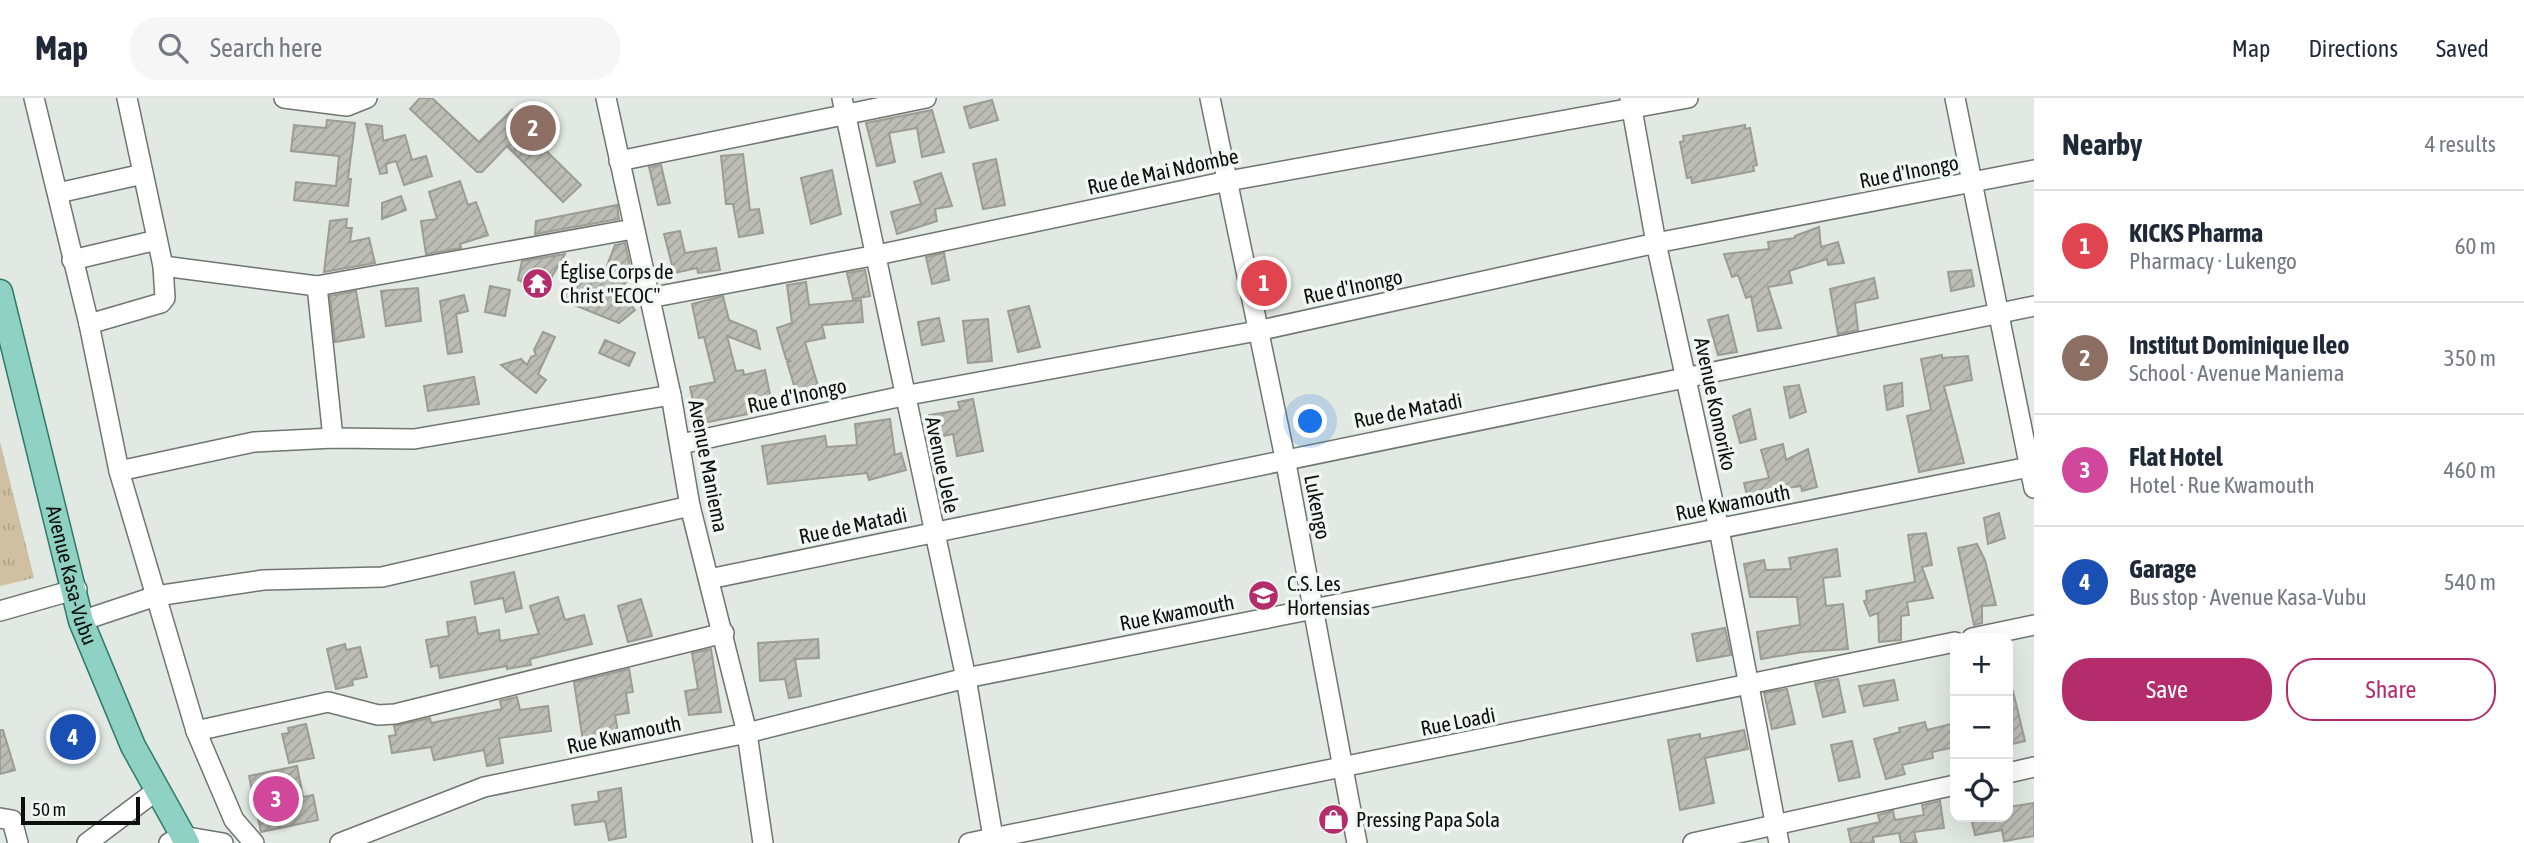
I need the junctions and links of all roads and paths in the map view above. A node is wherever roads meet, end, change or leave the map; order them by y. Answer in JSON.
{"nodes":[{"id":1,"x":34,"y":98,"type":"edge"},
{"id":2,"x":127,"y":98,"type":"edge"},
{"id":3,"x":284,"y":98,"type":"edge"},
{"id":4,"x":367,"y":98,"type":"edge"},
{"id":5,"x":606,"y":98,"type":"edge"},
{"id":6,"x":926,"y":98,"type":"edge"},
{"id":7,"x":1210,"y":98,"type":"edge"},
{"id":8,"x":1688,"y":98,"type":"edge"},
{"id":9,"x":1955,"y":98,"type":"edge"},
{"id":10,"x":346,"y":102,"type":"edge"},
{"id":11,"x":1631,"y":104,"type":"edge"},
{"id":12,"x":843,"y":106,"type":"edge"},
{"id":13,"x":618,"y":161,"type":"junction"},
{"id":14,"x":2034,"y":170,"type":"edge"},
{"id":15,"x":143,"y":174,"type":"junction"},
{"id":16,"x":1228,"y":181,"type":"junction"},
{"id":17,"x":1970,"y":183,"type":"junction"},
{"id":18,"x":58,"y":193,"type":"junction"},
{"id":19,"x":633,"y":229,"type":"junction"},
{"id":20,"x":157,"y":240,"type":"junction"},
{"id":21,"x":1656,"y":243,"type":"junction"},
{"id":22,"x":877,"y":255,"type":"junction"},
{"id":23,"x":72,"y":260,"type":"junction"},
{"id":24,"x":163,"y":266,"type":"junction"},
{"id":25,"x":317,"y":286,"type":"junction"},
{"id":26,"x":0,"y":292,"type":"edge"},
{"id":27,"x":649,"y":298,"type":"junction"},
{"id":28,"x":2034,"y":306,"type":"edge"},
{"id":29,"x":1998,"y":313,"type":"junction"},
{"id":30,"x":89,"y":324,"type":"junction"},
{"id":31,"x":1257,"y":331,"type":"junction"},
{"id":32,"x":1687,"y":379,"type":"junction"},
{"id":33,"x":671,"y":395,"type":"junction"},
{"id":34,"x":903,"y":396,"type":"junction"},
{"id":35,"x":333,"y":438,"type":"junction"},
{"id":36,"x":681,"y":444,"type":"junction"},
{"id":37,"x":1284,"y":458,"type":"junction"},
{"id":38,"x":2032,"y":466,"type":"edge"},
{"id":39,"x":119,"y":471,"type":"junction"},
{"id":40,"x":2034,"y":488,"type":"edge"},
{"id":41,"x":690,"y":506,"type":"junction"},
{"id":42,"x":1719,"y":529,"type":"junction"},
{"id":43,"x":933,"y":533,"type":"junction"},
{"id":44,"x":709,"y":579,"type":"junction"},
{"id":45,"x":74,"y":589,"type":"junction"},
{"id":46,"x":156,"y":596,"type":"junction"},
{"id":47,"x":1313,"y":609,"type":"junction"},
{"id":48,"x":0,"y":611,"type":"edge"},
{"id":49,"x":81,"y":621,"type":"junction"},
{"id":50,"x":2034,"y":625,"type":"edge"},
{"id":51,"x":724,"y":633,"type":"junction"},
{"id":52,"x":1996,"y":633,"type":"edge"},
{"id":53,"x":1950,"y":643,"type":"edge"},
{"id":54,"x":966,"y":678,"type":"junction"},
{"id":55,"x":1748,"y":687,"type":"junction"},
{"id":56,"x":196,"y":731,"type":"junction"},
{"id":57,"x":747,"y":733,"type":"junction"},
{"id":58,"x":2034,"y":767,"type":"edge"},
{"id":59,"x":1341,"y":769,"type":"junction"},
{"id":60,"x":2013,"y":772,"type":"edge"},
{"id":61,"x":1950,"y":786,"type":"edge"},
{"id":62,"x":156,"y":791,"type":"junction"},
{"id":63,"x":0,"y":818,"type":"edge"},
{"id":64,"x":1777,"y":835,"type":"edge"},
{"id":65,"x":179,"y":841,"type":"edge"},
{"id":66,"x":993,"y":841,"type":"edge"},
{"id":67,"x":18,"y":843,"type":"edge"},
{"id":68,"x":87,"y":843,"type":"edge"},
{"id":69,"x":223,"y":843,"type":"edge"},
{"id":70,"x":254,"y":843,"type":"edge"},
{"id":71,"x":340,"y":843,"type":"edge"},
{"id":72,"x":763,"y":843,"type":"edge"},
{"id":73,"x":969,"y":843,"type":"edge"},
{"id":74,"x":1357,"y":843,"type":"edge"},
{"id":75,"x":1693,"y":843,"type":"edge"}],
"edges":[{"from":1,"to":18,"type":"street"},
{"from":2,"to":15,"type":"street"},
{"from":3,"to":10,"type":"street"},
{"from":4,"to":10,"type":"street"},
{"from":5,"to":13,"type":"street","name":"Avenue Maniema"},
{"from":6,"to":12,"type":"street"},
{"from":7,"to":16,"type":"street","name":"Lukengo"},
{"from":8,"to":11,"type":"street","name":"Rue de Mai Ndombe"},
{"from":9,"to":17,"type":"street"},
{"from":11,"to":16,"type":"street","name":"Rue de Mai Ndombe"},
{"from":11,"to":21,"type":"street","name":"Avenue Komoriko"},
{"from":12,"to":13,"type":"street"},
{"from":12,"to":22,"type":"street","name":"Avenue Uele"},
{"from":13,"to":19,"type":"street","name":"Avenue Maniema"},
{"from":14,"to":17,"type":"street","name":"Rue d'Inongo"},
{"from":15,"to":18,"type":"street"},
{"from":15,"to":20,"type":"street"},
{"from":16,"to":22,"type":"street","name":"Rue de Mai Ndombe"},
{"from":16,"to":31,"type":"street","name":"Lukengo"},
{"from":17,"to":21,"type":"street","name":"Rue d'Inongo"},
{"from":17,"to":29,"type":"street"},
{"from":18,"to":23,"type":"street"},
{"from":19,"to":25,"type":"street"},
{"from":19,"to":27,"type":"street","name":"Avenue Maniema"},
{"from":20,"to":23,"type":"street"},
{"from":20,"to":24,"type":"street"},
{"from":21,"to":31,"type":"street","name":"Rue d'Inongo"},
{"from":21,"to":32,"type":"street","name":"Avenue Komoriko"},
{"from":22,"to":27,"type":"street","name":"Rue de Mai Ndombe"},
{"from":22,"to":34,"type":"street","name":"Avenue Uele"},
{"from":23,"to":30,"type":"street"},
{"from":24,"to":25,"type":"street"},
{"from":24,"to":30,"type":"street"},
{"from":25,"to":35,"type":"street"},
{"from":26,"to":45,"type":"main road","name":"Avenue Kasa-Vubu"},
{"from":27,"to":33,"type":"street","name":"Avenue Maniema"},
{"from":28,"to":29,"type":"street","name":"Rue de Matadi"},
{"from":29,"to":32,"type":"street","name":"Rue de Matadi"},
{"from":29,"to":38,"type":"street"},
{"from":30,"to":39,"type":"street"},
{"from":31,"to":34,"type":"street","name":"Rue d'Inongo"},
{"from":31,"to":37,"type":"street","name":"Lukengo"},
{"from":32,"to":37,"type":"street","name":"Rue de Matadi"},
{"from":32,"to":42,"type":"street","name":"Avenue Komoriko"},
{"from":33,"to":35,"type":"street"},
{"from":33,"to":36,"type":"street","name":"Avenue Maniema"},
{"from":34,"to":36,"type":"street","name":"Rue d'Inongo"},
{"from":34,"to":43,"type":"street","name":"Avenue Uele"},
{"from":35,"to":39,"type":"street"},
{"from":36,"to":41,"type":"street","name":"Avenue Maniema"},
{"from":37,"to":43,"type":"street","name":"Rue de Matadi"},
{"from":37,"to":47,"type":"street","name":"Lukengo"},
{"from":38,"to":40,"type":"street"},
{"from":38,"to":42,"type":"street","name":"Rue Kwamouth"},
{"from":39,"to":46,"type":"street"},
{"from":41,"to":44,"type":"street","name":"Avenue Maniema"},
{"from":41,"to":46,"type":"street"},
{"from":42,"to":47,"type":"street","name":"Rue Kwamouth"},
{"from":42,"to":55,"type":"street","name":"Avenue Komoriko"},
{"from":43,"to":44,"type":"street","name":"Rue de Matadi"},
{"from":43,"to":54,"type":"street","name":"Avenue Uele"},
{"from":44,"to":51,"type":"street","name":"Avenue Maniema"},
{"from":45,"to":48,"type":"street"},
{"from":45,"to":49,"type":"main road","name":"Avenue Kasa-Vubu"},
{"from":46,"to":49,"type":"street"},
{"from":46,"to":56,"type":"street"},
{"from":47,"to":54,"type":"street","name":"Rue Kwamouth"},
{"from":47,"to":59,"type":"street","name":"Lukengo"},
{"from":49,"to":62,"type":"main road","name":"Avenue Kasa-Vubu"},
{"from":50,"to":52,"type":"street"},
{"from":51,"to":56,"type":"street"},
{"from":51,"to":57,"type":"street","name":"Avenue Maniema"},
{"from":53,"to":55,"type":"street","name":"Rue Loadi"},
{"from":54,"to":57,"type":"street","name":"Rue Kwamouth"},
{"from":54,"to":66,"type":"street","name":"Avenue Uele"},
{"from":55,"to":59,"type":"street","name":"Rue Loadi"},
{"from":55,"to":64,"type":"street","name":"Avenue Komoriko"},
{"from":56,"to":70,"type":"street"},
{"from":57,"to":71,"type":"street","name":"Rue Kwamouth"},
{"from":57,"to":72,"type":"street","name":"Avenue Maniema"},
{"from":58,"to":60,"type":"street"},
{"from":59,"to":66,"type":"street","name":"Rue Loadi"},
{"from":59,"to":74,"type":"street","name":"Lukengo"},
{"from":61,"to":64,"type":"street"},
{"from":62,"to":65,"type":"main road","name":"Avenue Kasa-Vubu"},
{"from":62,"to":68,"type":"street"},
{"from":63,"to":67,"type":"street"},
{"from":64,"to":75,"type":"street"},
{"from":65,"to":69,"type":"street"},
{"from":66,"to":73,"type":"street","name":"Rue Loadi"}]}
